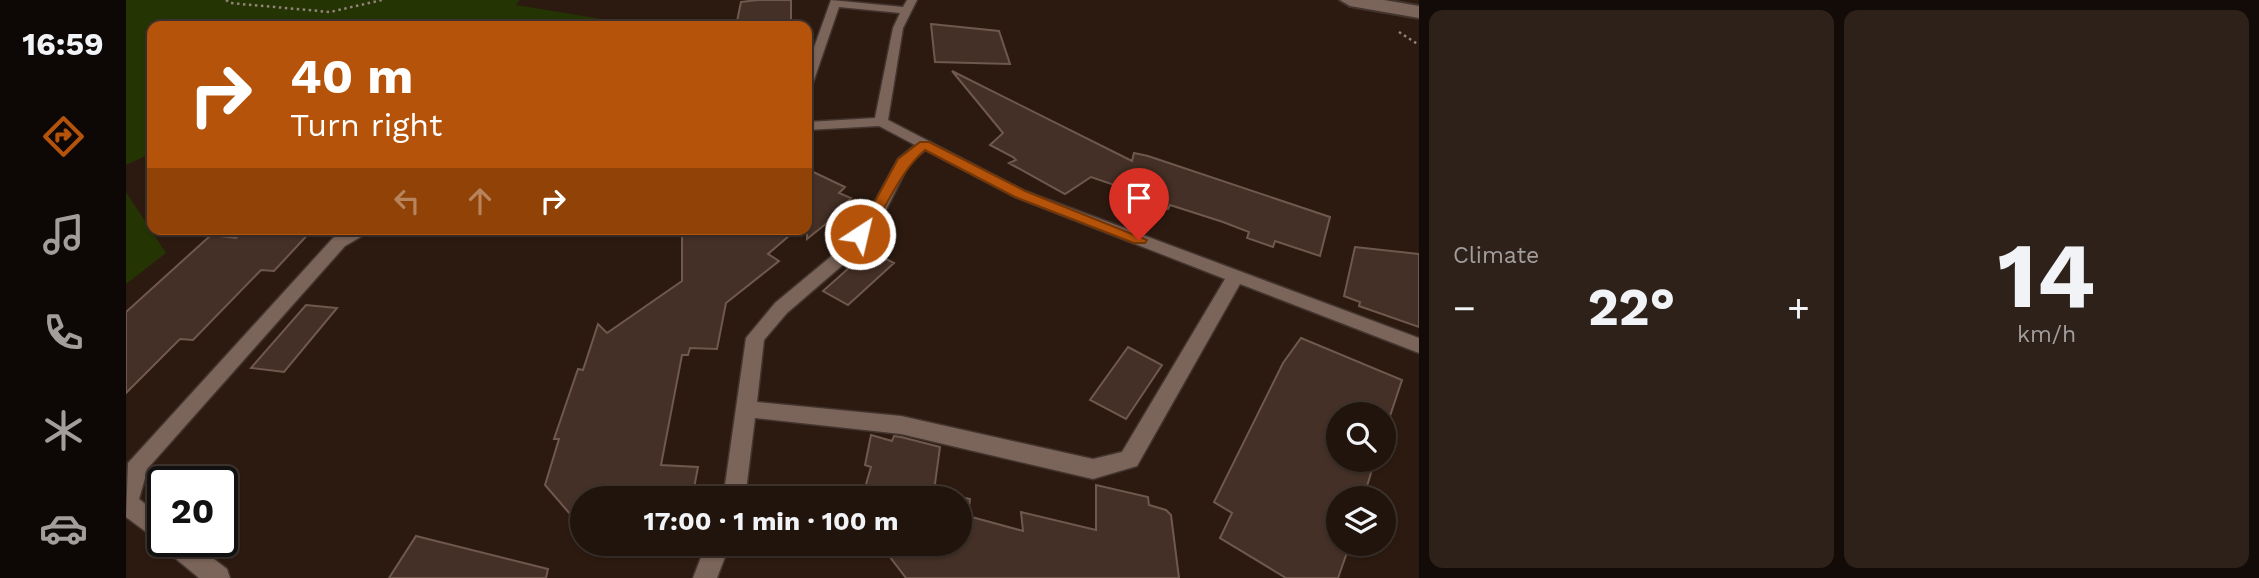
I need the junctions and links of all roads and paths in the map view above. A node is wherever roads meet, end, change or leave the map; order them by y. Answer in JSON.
{"nodes":[{"id":1,"x":226,"y":0,"type":"edge"},
{"id":2,"x":382,"y":0,"type":"edge"},
{"id":3,"x":912,"y":0,"type":"edge"},
{"id":4,"x":1350,"y":0,"type":"edge"},
{"id":5,"x":1403,"y":0,"type":"edge"},
{"id":6,"x":835,"y":2,"type":"edge"},
{"id":7,"x":1419,"y":2,"type":"edge"},
{"id":8,"x":904,"y":10,"type":"junction"},
{"id":9,"x":1419,"y":12,"type":"edge"},
{"id":10,"x":812,"y":69,"type":"edge"},
{"id":11,"x":881,"y":122,"type":"junction"},
{"id":12,"x":812,"y":126,"type":"edge"},
{"id":13,"x":924,"y":144,"type":"junction"},
{"id":14,"x":354,"y":235,"type":"edge"},
{"id":15,"x":1235,"y":277,"type":"junction"},
{"id":16,"x":1419,"y":346,"type":"edge"},
{"id":17,"x":747,"y":409,"type":"junction"},
{"id":18,"x":736,"y":486,"type":"edge"},
{"id":19,"x":147,"y":520,"type":"edge"},
{"id":20,"x":713,"y":556,"type":"edge"},
{"id":21,"x":192,"y":557,"type":"edge"},
{"id":22,"x":218,"y":578,"type":"edge"},
{"id":23,"x":705,"y":578,"type":"edge"}],
"edges":[{"from":1,"to":2,"type":"path"},
{"from":3,"to":8,"type":"lane"},
{"from":4,"to":9,"type":"street"},
{"from":5,"to":7,"type":"street"},
{"from":6,"to":8,"type":"lane"},
{"from":6,"to":10,"type":"lane"},
{"from":8,"to":11,"type":"lane"},
{"from":11,"to":12,"type":"lane"},
{"from":11,"to":13,"type":"lane"},
{"from":13,"to":15,"type":"lane"},
{"from":13,"to":17,"type":"lane"},
{"from":14,"to":19,"type":"lane"},
{"from":15,"to":16,"type":"lane"},
{"from":15,"to":17,"type":"lane"},
{"from":17,"to":18,"type":"lane"},
{"from":20,"to":23,"type":"lane"},
{"from":21,"to":22,"type":"lane"}]}
